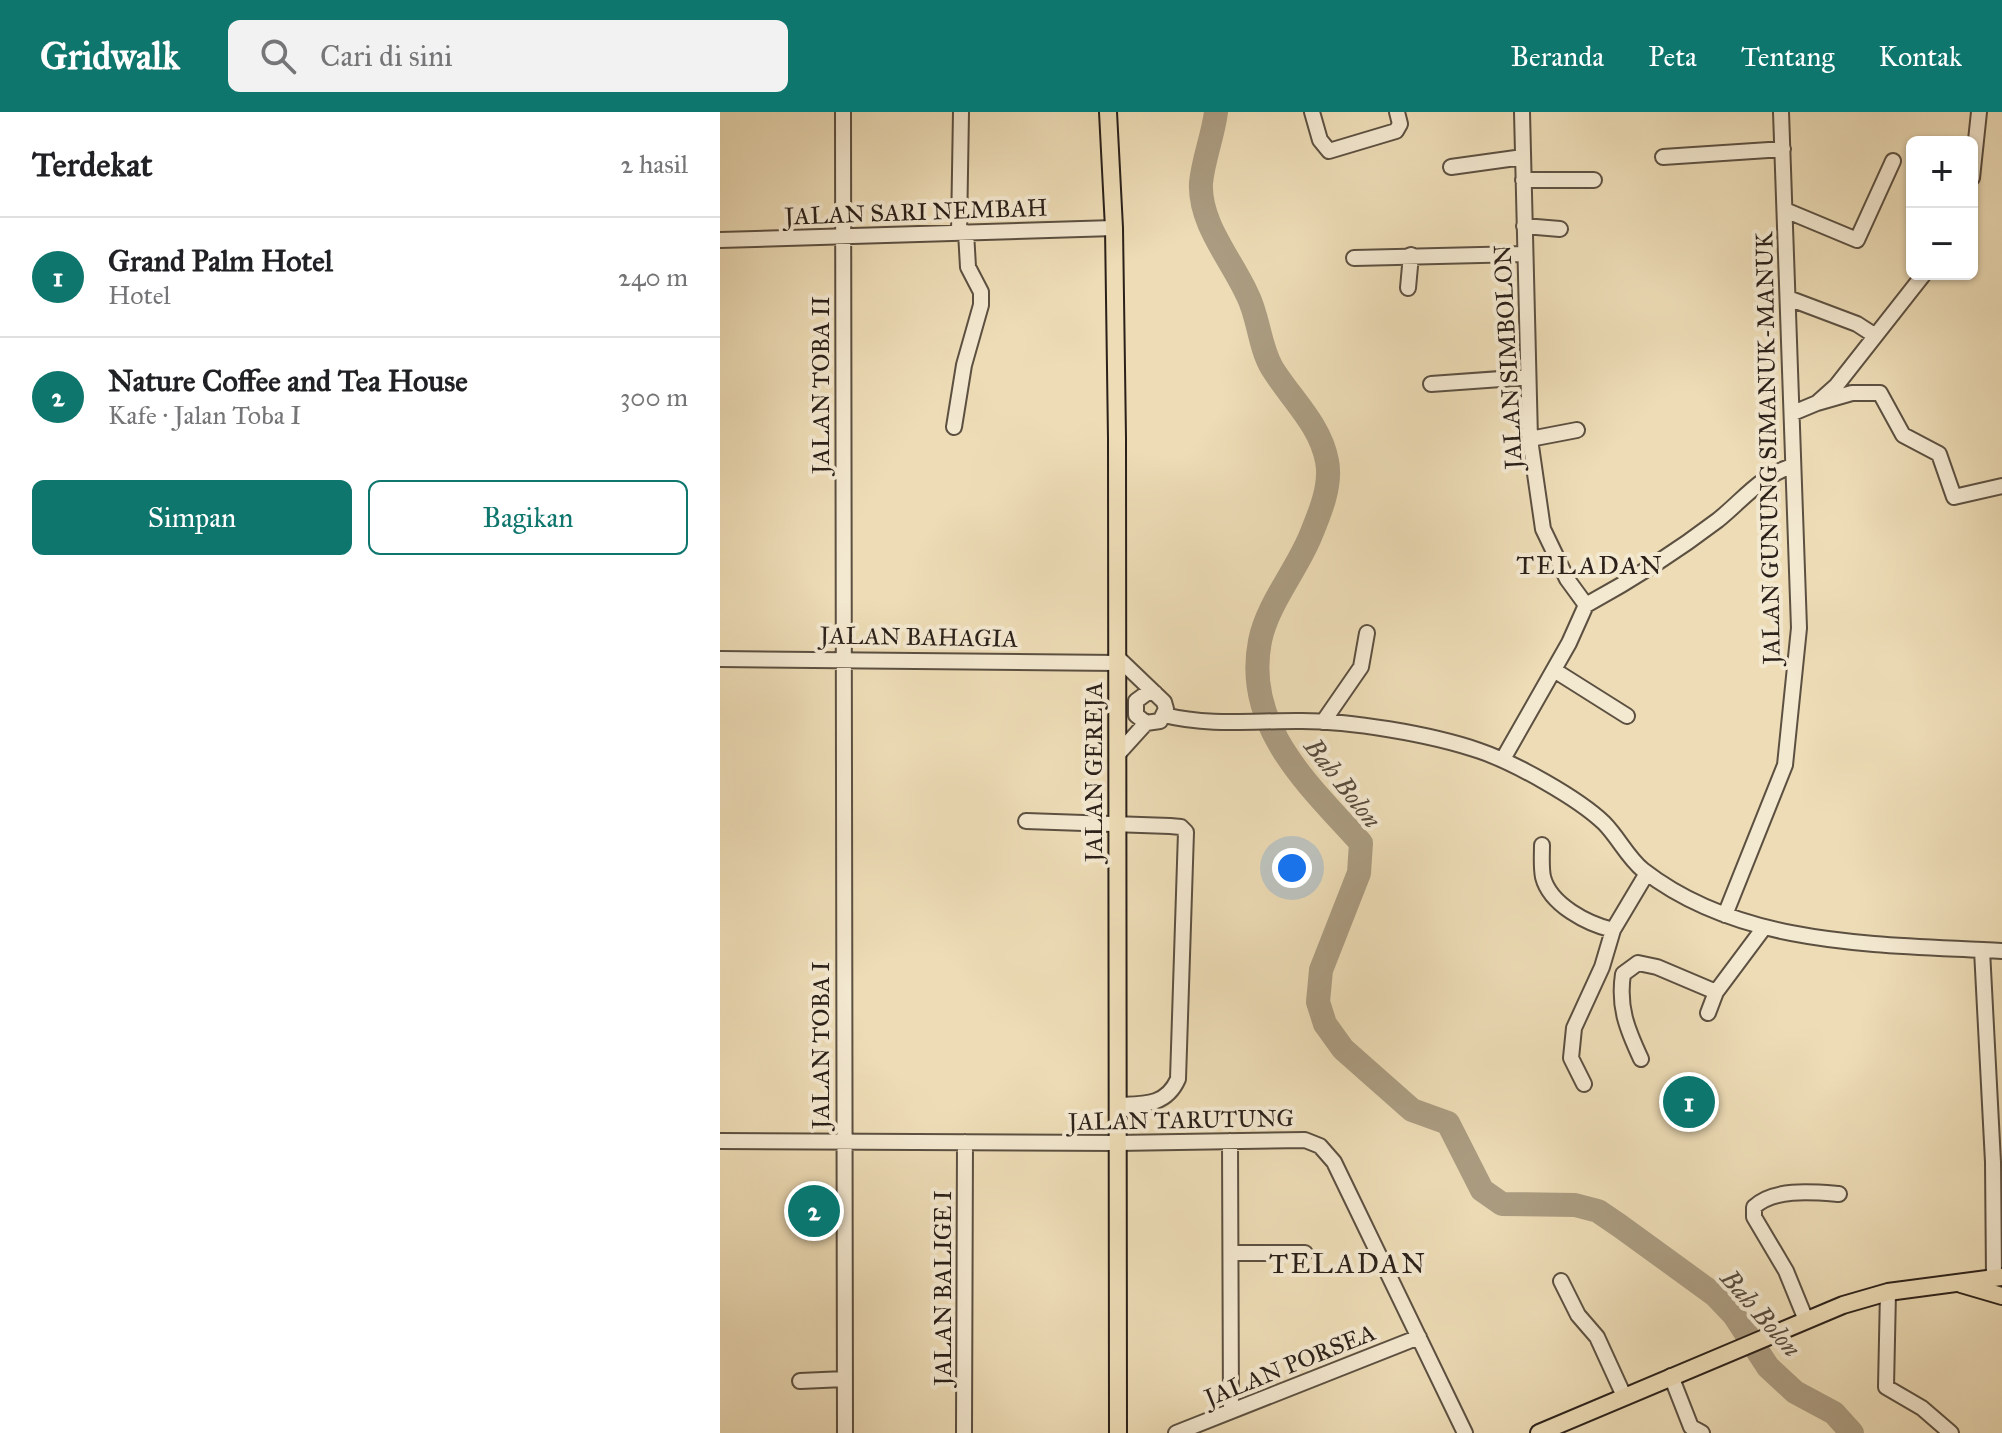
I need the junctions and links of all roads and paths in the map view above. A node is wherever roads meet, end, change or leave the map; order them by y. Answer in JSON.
{"nodes":[{"id":1,"x":843,"y":112,"type":"edge"},
{"id":2,"x":961,"y":112,"type":"edge"},
{"id":3,"x":1108,"y":112,"type":"edge"},
{"id":4,"x":1312,"y":112,"type":"edge"},
{"id":5,"x":1397,"y":112,"type":"edge"},
{"id":6,"x":1522,"y":112,"type":"edge"},
{"id":7,"x":1781,"y":112,"type":"edge"},
{"id":8,"x":1979,"y":112,"type":"edge"},
{"id":9,"x":1976,"y":136,"type":"edge"},
{"id":10,"x":1783,"y":149,"type":"junction"},
{"id":11,"x":1523,"y":157,"type":"junction"},
{"id":12,"x":1663,"y":157,"type":"dead end"},
{"id":13,"x":1893,"y":161,"type":"dead end"},
{"id":14,"x":1451,"y":167,"type":"dead end"},
{"id":15,"x":1523,"y":180,"type":"junction"},
{"id":16,"x":1594,"y":180,"type":"dead end"},
{"id":17,"x":1785,"y":210,"type":"junction"},
{"id":18,"x":1524,"y":226,"type":"junction"},
{"id":19,"x":1114,"y":228,"type":"junction"},
{"id":20,"x":1560,"y":229,"type":"dead end"},
{"id":21,"x":962,"y":232,"type":"junction"},
{"id":22,"x":843,"y":237,"type":"junction"},
{"id":23,"x":720,"y":240,"type":"edge"},
{"id":24,"x":1523,"y":254,"type":"junction"},
{"id":25,"x":1411,"y":255,"type":"junction"},
{"id":26,"x":1354,"y":258,"type":"dead end"},
{"id":27,"x":1919,"y":280,"type":"edge"},
{"id":28,"x":1408,"y":288,"type":"dead end"},
{"id":29,"x":1788,"y":298,"type":"junction"},
{"id":30,"x":1874,"y":335,"type":"junction"},
{"id":31,"x":1528,"y":377,"type":"junction"},
{"id":32,"x":1431,"y":384,"type":"dead end"},
{"id":33,"x":1817,"y":403,"type":"junction"},
{"id":34,"x":1793,"y":413,"type":"junction"},
{"id":35,"x":954,"y":427,"type":"dead end"},
{"id":36,"x":1577,"y":430,"type":"dead end"},
{"id":37,"x":1530,"y":439,"type":"junction"},
{"id":38,"x":1793,"y":466,"type":"junction"},
{"id":39,"x":2002,"y":486,"type":"edge"},
{"id":40,"x":1586,"y":605,"type":"junction"},
{"id":41,"x":1367,"y":633,"type":"dead end"},
{"id":42,"x":844,"y":657,"type":"junction"},
{"id":43,"x":720,"y":659,"type":"edge"},
{"id":44,"x":1118,"y":660,"type":"junction"},
{"id":45,"x":1554,"y":670,"type":"junction"},
{"id":46,"x":1155,"y":693,"type":"junction"},
{"id":47,"x":1126,"y":710,"type":"junction"},
{"id":48,"x":1164,"y":715,"type":"junction"},
{"id":49,"x":1627,"y":716,"type":"dead end"},
{"id":50,"x":1323,"y":722,"type":"junction"},
{"id":51,"x":1146,"y":723,"type":"junction"},
{"id":52,"x":1117,"y":755,"type":"junction"},
{"id":53,"x":1503,"y":759,"type":"junction"},
{"id":54,"x":1026,"y":821,"type":"dead end"},
{"id":55,"x":1117,"y":825,"type":"junction"},
{"id":56,"x":1542,"y":845,"type":"dead end"},
{"id":57,"x":1647,"y":873,"type":"junction"},
{"id":58,"x":1725,"y":915,"type":"junction"},
{"id":59,"x":1763,"y":929,"type":"junction"},
{"id":60,"x":1613,"y":930,"type":"junction"},
{"id":61,"x":1982,"y":950,"type":"junction"},
{"id":62,"x":2002,"y":951,"type":"edge"},
{"id":63,"x":1716,"y":992,"type":"junction"},
{"id":64,"x":1708,"y":1013,"type":"dead end"},
{"id":65,"x":1641,"y":1059,"type":"dead end"},
{"id":66,"x":1584,"y":1084,"type":"dead end"},
{"id":67,"x":1118,"y":1105,"type":"junction"},
{"id":68,"x":720,"y":1141,"type":"edge"},
{"id":69,"x":842,"y":1141,"type":"junction"},
{"id":70,"x":1230,"y":1141,"type":"junction"},
{"id":71,"x":965,"y":1142,"type":"junction"},
{"id":72,"x":1117,"y":1143,"type":"junction"},
{"id":73,"x":1839,"y":1194,"type":"dead end"},
{"id":74,"x":1231,"y":1253,"type":"junction"},
{"id":75,"x":1305,"y":1253,"type":"dead end"},
{"id":76,"x":1998,"y":1277,"type":"edge"},
{"id":77,"x":1561,"y":1281,"type":"dead end"},
{"id":78,"x":1956,"y":1282,"type":"junction"},
{"id":79,"x":1888,"y":1292,"type":"junction"},
{"id":80,"x":2002,"y":1296,"type":"edge"},
{"id":81,"x":1806,"y":1320,"type":"junction"},
{"id":82,"x":1419,"y":1337,"type":"junction"},
{"id":83,"x":1671,"y":1376,"type":"junction"},
{"id":84,"x":845,"y":1379,"type":"junction"},
{"id":85,"x":800,"y":1381,"type":"dead end"},
{"id":86,"x":1624,"y":1396,"type":"junction"},
{"id":87,"x":1231,"y":1411,"type":"junction"},
{"id":88,"x":845,"y":1433,"type":"edge"},
{"id":89,"x":964,"y":1433,"type":"edge"},
{"id":90,"x":1118,"y":1433,"type":"edge"},
{"id":91,"x":1176,"y":1433,"type":"edge"},
{"id":92,"x":1465,"y":1433,"type":"edge"},
{"id":93,"x":1539,"y":1433,"type":"edge"},
{"id":94,"x":1702,"y":1433,"type":"edge"},
{"id":95,"x":1951,"y":1433,"type":"edge"}],
"edges":[{"from":1,"to":22,"type":"street","name":"JALAN TOBA II"},
{"from":2,"to":21,"type":"street"},
{"from":3,"to":19,"type":"main road","name":"JALAN GEREJA"},
{"from":4,"to":5,"type":"street"},
{"from":6,"to":11,"type":"street","name":"JALAN SIMBOLON"},
{"from":7,"to":10,"type":"street","name":"JALAN GUNUNG SIMANUK-MANUK"},
{"from":8,"to":9,"type":"street"},
{"from":10,"to":12,"type":"street"},
{"from":10,"to":17,"type":"street","name":"JALAN GUNUNG SIMANUK-MANUK"},
{"from":11,"to":14,"type":"street"},
{"from":11,"to":15,"type":"street","name":"JALAN SIMBOLON"},
{"from":13,"to":17,"type":"street"},
{"from":15,"to":16,"type":"street"},
{"from":15,"to":18,"type":"street","name":"JALAN SIMBOLON"},
{"from":17,"to":29,"type":"street","name":"JALAN GUNUNG SIMANUK-MANUK"},
{"from":18,"to":20,"type":"street"},
{"from":18,"to":24,"type":"street","name":"JALAN SIMBOLON"},
{"from":19,"to":21,"type":"street","name":"JALAN SARI NEMBAH"},
{"from":19,"to":44,"type":"main road","name":"JALAN GEREJA"},
{"from":21,"to":22,"type":"street","name":"JALAN SARI NEMBAH"},
{"from":21,"to":35,"type":"street"},
{"from":22,"to":23,"type":"street","name":"JALAN SARI NEMBAH"},
{"from":22,"to":42,"type":"street","name":"JALAN TOBA II"},
{"from":24,"to":25,"type":"street"},
{"from":24,"to":31,"type":"street","name":"JALAN SIMBOLON"},
{"from":25,"to":26,"type":"street"},
{"from":25,"to":28,"type":"street"},
{"from":27,"to":30,"type":"street"},
{"from":29,"to":30,"type":"street"},
{"from":29,"to":34,"type":"street","name":"JALAN GUNUNG SIMANUK-MANUK"},
{"from":30,"to":33,"type":"street"},
{"from":31,"to":32,"type":"street"},
{"from":31,"to":37,"type":"street","name":"JALAN SIMBOLON"},
{"from":33,"to":34,"type":"street"},
{"from":33,"to":39,"type":"street"},
{"from":34,"to":38,"type":"street","name":"JALAN GUNUNG SIMANUK-MANUK"},
{"from":36,"to":37,"type":"street"},
{"from":37,"to":40,"type":"street","name":"JALAN SIMBOLON"},
{"from":38,"to":40,"type":"street"},
{"from":38,"to":58,"type":"street","name":"JALAN GUNUNG SIMANUK-MANUK"},
{"from":40,"to":45,"type":"street"},
{"from":41,"to":50,"type":"street"},
{"from":42,"to":43,"type":"street","name":"JALAN BAHAGIA"},
{"from":42,"to":44,"type":"street","name":"JALAN BAHAGIA"},
{"from":42,"to":69,"type":"street","name":"JALAN TOBA I"},
{"from":44,"to":46,"type":"street"},
{"from":44,"to":47,"type":"main road","name":"JALAN GEREJA"},
{"from":45,"to":49,"type":"street"},
{"from":45,"to":53,"type":"street"},
{"from":46,"to":47,"type":"street"},
{"from":46,"to":48,"type":"street"},
{"from":47,"to":51,"type":"street"},
{"from":47,"to":52,"type":"main road","name":"JALAN GEREJA"},
{"from":48,"to":50,"type":"street"},
{"from":48,"to":51,"type":"street"},
{"from":50,"to":53,"type":"street"},
{"from":51,"to":52,"type":"street"},
{"from":52,"to":55,"type":"main road","name":"JALAN GEREJA"},
{"from":53,"to":57,"type":"street"},
{"from":54,"to":55,"type":"street"},
{"from":55,"to":67,"type":"main road","name":"JALAN GEREJA"},
{"from":55,"to":67,"type":"street"},
{"from":56,"to":60,"type":"street"},
{"from":57,"to":58,"type":"street"},
{"from":57,"to":60,"type":"street"},
{"from":58,"to":59,"type":"street"},
{"from":59,"to":61,"type":"street"},
{"from":59,"to":63,"type":"street"},
{"from":60,"to":66,"type":"street"},
{"from":61,"to":62,"type":"street"},
{"from":61,"to":76,"type":"street"},
{"from":63,"to":64,"type":"street"},
{"from":63,"to":65,"type":"street"},
{"from":67,"to":72,"type":"main road","name":"JALAN GEREJA"},
{"from":68,"to":69,"type":"street","name":"JALAN TARUTUNG"},
{"from":69,"to":71,"type":"street","name":"JALAN TARUTUNG"},
{"from":69,"to":84,"type":"street","name":"JALAN TOBA I"},
{"from":70,"to":72,"type":"street","name":"JALAN TARUTUNG"},
{"from":70,"to":74,"type":"street"},
{"from":70,"to":82,"type":"street","name":"JALAN TARUTUNG"},
{"from":71,"to":72,"type":"street","name":"JALAN TARUTUNG"},
{"from":71,"to":89,"type":"street","name":"JALAN BALIGE I"},
{"from":72,"to":90,"type":"main road","name":"JALAN GEREJA"},
{"from":73,"to":81,"type":"street"},
{"from":74,"to":75,"type":"street"},
{"from":74,"to":87,"type":"street"},
{"from":76,"to":78,"type":"main road"},
{"from":77,"to":86,"type":"street"},
{"from":78,"to":79,"type":"main road"},
{"from":78,"to":80,"type":"main road"},
{"from":79,"to":81,"type":"main road"},
{"from":79,"to":95,"type":"street"},
{"from":81,"to":83,"type":"main road"},
{"from":82,"to":87,"type":"street","name":"JALAN PORSEA"},
{"from":82,"to":92,"type":"street","name":"JALAN TARUTUNG"},
{"from":83,"to":86,"type":"main road"},
{"from":83,"to":94,"type":"street"},
{"from":84,"to":85,"type":"street"},
{"from":84,"to":88,"type":"street","name":"JALAN TOBA I"},
{"from":86,"to":93,"type":"main road"},
{"from":87,"to":91,"type":"street","name":"JALAN PORSEA"}]}
